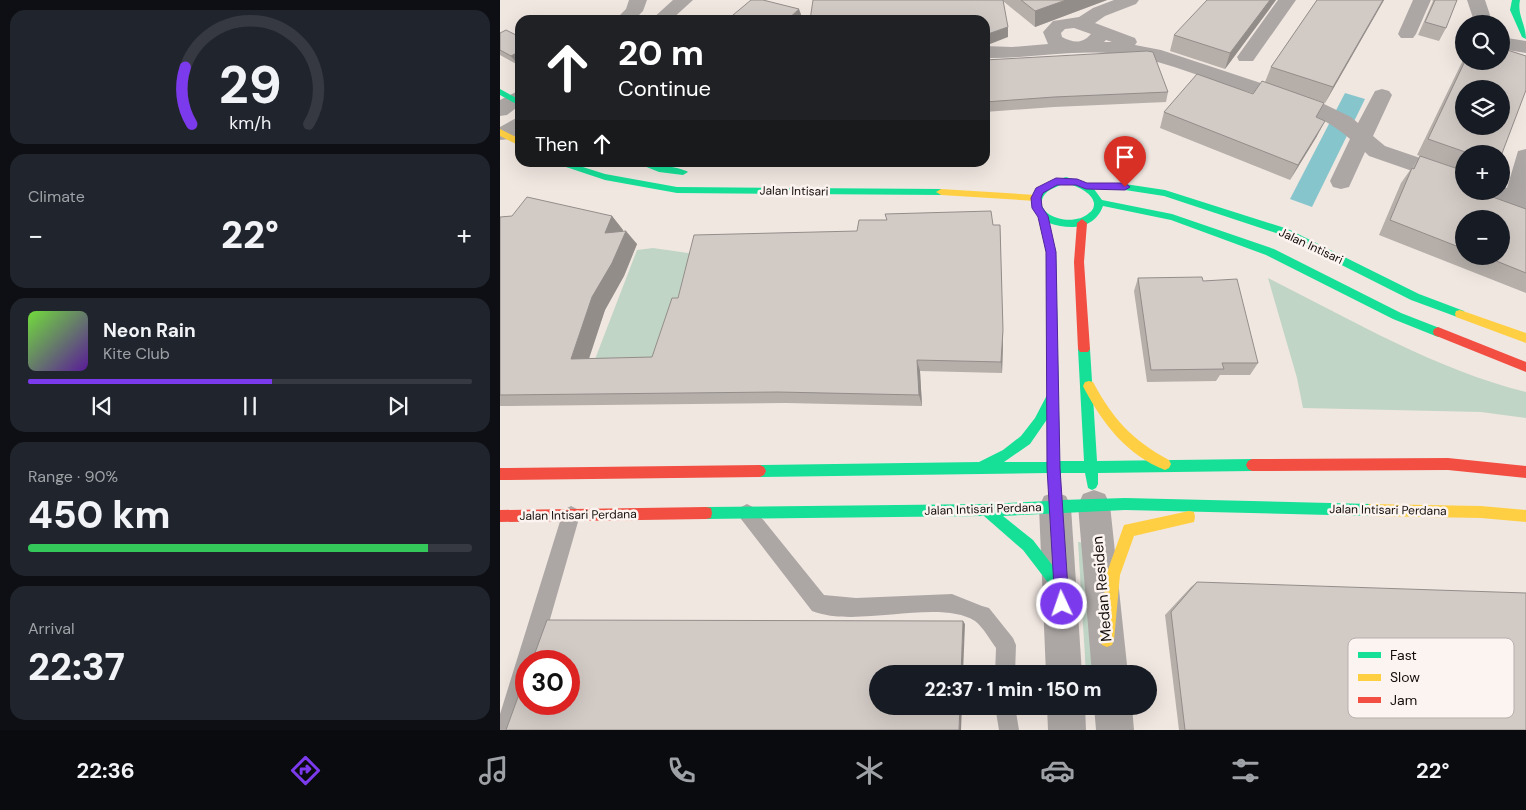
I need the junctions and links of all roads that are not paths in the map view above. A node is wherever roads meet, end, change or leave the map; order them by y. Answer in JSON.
{"nodes":[{"id":1,"x":638,"y":0,"type":"edge"},
{"id":2,"x":684,"y":0,"type":"edge"},
{"id":3,"x":1130,"y":0,"type":"edge"},
{"id":4,"x":1287,"y":0,"type":"edge"},
{"id":5,"x":1422,"y":0,"type":"edge"},
{"id":6,"x":1476,"y":0,"type":"edge"},
{"id":7,"x":1516,"y":0,"type":"edge"},
{"id":8,"x":630,"y":15,"type":"edge"},
{"id":9,"x":666,"y":15,"type":"edge"},
{"id":10,"x":1481,"y":15,"type":"edge"},
{"id":11,"x":1059,"y":25,"type":"junction"},
{"id":12,"x":1090,"y":27,"type":"junction"},
{"id":13,"x":1407,"y":34,"type":"dead end"},
{"id":14,"x":1526,"y":37,"type":"edge"},
{"id":15,"x":1510,"y":44,"type":"edge"},
{"id":16,"x":990,"y":47,"type":"edge"},
{"id":17,"x":1526,"y":47,"type":"edge"},
{"id":18,"x":1077,"y":48,"type":"junction"},
{"id":19,"x":990,"y":52,"type":"edge"},
{"id":20,"x":1154,"y":54,"type":"junction"},
{"id":21,"x":1246,"y":57,"type":"edge"},
{"id":22,"x":1382,"y":95,"type":"dead end"},
{"id":23,"x":1359,"y":144,"type":"junction"},
{"id":24,"x":1526,"y":156,"type":"edge"},
{"id":25,"x":572,"y":167,"type":"edge"},
{"id":26,"x":653,"y":167,"type":"edge"},
{"id":27,"x":697,"y":172,"type":"dead end"},
{"id":28,"x":1455,"y":178,"type":"edge"},
{"id":29,"x":1341,"y":181,"type":"dead end"},
{"id":30,"x":1086,"y":186,"type":"junction"},
{"id":31,"x":1036,"y":198,"type":"junction"},
{"id":32,"x":1521,"y":201,"type":"edge"},
{"id":33,"x":1098,"y":202,"type":"junction"},
{"id":34,"x":1043,"y":216,"type":"junction"},
{"id":35,"x":1082,"y":223,"type":"junction"},
{"id":36,"x":1526,"y":338,"type":"edge"},
{"id":37,"x":1526,"y":367,"type":"edge"},
{"id":38,"x":1085,"y":378,"type":"junction"},
{"id":39,"x":1052,"y":391,"type":"junction"},
{"id":40,"x":1170,"y":466,"type":"junction"},
{"id":41,"x":1090,"y":467,"type":"junction"},
{"id":42,"x":1054,"y":468,"type":"junction"},
{"id":43,"x":970,"y":470,"type":"junction"},
{"id":44,"x":1526,"y":472,"type":"edge"},
{"id":45,"x":500,"y":474,"type":"edge"},
{"id":46,"x":1094,"y":505,"type":"junction"},
{"id":47,"x":1056,"y":507,"type":"junction"},
{"id":48,"x":1265,"y":509,"type":"junction"},
{"id":49,"x":986,"y":510,"type":"junction"},
{"id":50,"x":746,"y":513,"type":"junction"},
{"id":51,"x":571,"y":515,"type":"junction"},
{"id":52,"x":500,"y":516,"type":"edge"},
{"id":53,"x":1526,"y":516,"type":"edge"},
{"id":54,"x":1061,"y":588,"type":"junction"},
{"id":55,"x":531,"y":650,"type":"edge"},
{"id":56,"x":1108,"y":657,"type":"edge"},
{"id":57,"x":1005,"y":665,"type":"edge"},
{"id":58,"x":1064,"y":665,"type":"edge"},
{"id":59,"x":515,"y":700,"type":"edge"},
{"id":60,"x":1006,"y":715,"type":"edge"},
{"id":61,"x":1066,"y":715,"type":"edge"},
{"id":62,"x":1114,"y":715,"type":"edge"},
{"id":63,"x":505,"y":730,"type":"edge"},
{"id":64,"x":1009,"y":730,"type":"edge"},
{"id":65,"x":1067,"y":730,"type":"edge"},
{"id":66,"x":1115,"y":730,"type":"edge"}],
"edges":[{"from":1,"to":8,"type":"street"},
{"from":2,"to":9,"type":"street"},
{"from":3,"to":12,"type":"street"},
{"from":4,"to":21,"type":"street"},
{"from":5,"to":13,"type":"street"},
{"from":6,"to":10,"type":"street"},
{"from":7,"to":14,"type":"street"},
{"from":11,"to":12,"type":"street"},
{"from":11,"to":16,"type":"street"},
{"from":11,"to":18,"type":"street"},
{"from":12,"to":18,"type":"street"},
{"from":12,"to":20,"type":"street"},
{"from":15,"to":17,"type":"street"},
{"from":18,"to":19,"type":"street"},
{"from":18,"to":20,"type":"street"},
{"from":20,"to":23,"type":"street"},
{"from":22,"to":23,"type":"street"},
{"from":23,"to":28,"type":"street"},
{"from":23,"to":29,"type":"street"},
{"from":24,"to":32,"type":"street"},
{"from":25,"to":31,"type":"street","name":"Jalan Intisari"},
{"from":26,"to":27,"type":"street"},
{"from":30,"to":31,"type":"street"},
{"from":30,"to":33,"type":"street"},
{"from":30,"to":36,"type":"street","name":"Jalan Intisari"},
{"from":31,"to":34,"type":"street"},
{"from":33,"to":35,"type":"street"},
{"from":33,"to":37,"type":"street","name":"Jalan Intisari"},
{"from":34,"to":35,"type":"street"},
{"from":34,"to":39,"type":"street"},
{"from":35,"to":38,"type":"street"},
{"from":38,"to":40,"type":"street"},
{"from":38,"to":41,"type":"street"},
{"from":39,"to":42,"type":"street"},
{"from":39,"to":43,"type":"street"},
{"from":40,"to":41,"type":"street"},
{"from":40,"to":44,"type":"street"},
{"from":41,"to":42,"type":"street"},
{"from":41,"to":46,"type":"street"},
{"from":42,"to":43,"type":"street"},
{"from":42,"to":47,"type":"street"},
{"from":43,"to":45,"type":"street"},
{"from":46,"to":47,"type":"street","name":"Jalan Intisari Perdana"},
{"from":46,"to":48,"type":"street","name":"Jalan Intisari Perdana"},
{"from":46,"to":56,"type":"street","name":"Medan Residen"},
{"from":47,"to":49,"type":"street","name":"Jalan Intisari Perdana"},
{"from":47,"to":54,"type":"street"},
{"from":48,"to":53,"type":"street","name":"Jalan Intisari Perdana"},
{"from":48,"to":56,"type":"street"},
{"from":49,"to":50,"type":"street","name":"Jalan Intisari Perdana"},
{"from":49,"to":54,"type":"street"},
{"from":50,"to":51,"type":"street","name":"Jalan Intisari Perdana"},
{"from":50,"to":57,"type":"lane"},
{"from":51,"to":52,"type":"street","name":"Jalan Intisari Perdana"},
{"from":51,"to":55,"type":"lane"},
{"from":54,"to":58,"type":"street"},
{"from":59,"to":63,"type":"lane"},
{"from":60,"to":64,"type":"lane"},
{"from":61,"to":65,"type":"street"},
{"from":62,"to":66,"type":"street"}]}
